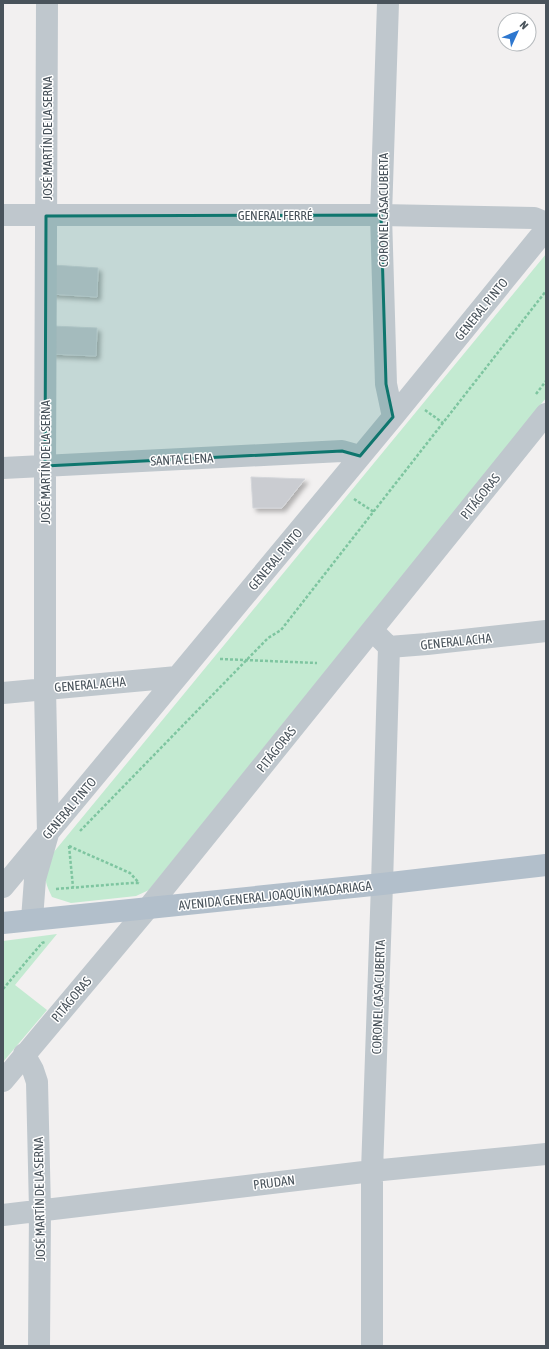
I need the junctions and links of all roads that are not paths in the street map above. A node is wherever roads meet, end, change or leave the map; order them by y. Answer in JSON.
{"nodes":[{"id":1,"x":47,"y":3,"type":"edge"},
{"id":2,"x":388,"y":3,"type":"edge"},
{"id":3,"x":3,"y":215,"type":"edge"},
{"id":4,"x":381,"y":215,"type":"junction"},
{"id":5,"x":46,"y":216,"type":"junction"},
{"id":6,"x":546,"y":223,"type":"edge"},
{"id":7,"x":546,"y":229,"type":"edge"},
{"id":8,"x":546,"y":414,"type":"edge"},
{"id":9,"x":392,"y":417,"type":"junction"},
{"id":10,"x":360,"y":456,"type":"junction"},
{"id":11,"x":45,"y":466,"type":"junction"},
{"id":12,"x":3,"y":468,"type":"edge"},
{"id":13,"x":372,"y":630,"type":"junction"},
{"id":14,"x":546,"y":631,"type":"edge"},
{"id":15,"x":389,"y":647,"type":"junction"},
{"id":16,"x":178,"y":677,"type":"junction"},
{"id":17,"x":46,"y":688,"type":"junction"},
{"id":18,"x":3,"y":693,"type":"edge"},
{"id":19,"x":48,"y":834,"type":"junction"},
{"id":20,"x":546,"y":865,"type":"edge"},
{"id":21,"x":382,"y":884,"type":"junction"},
{"id":22,"x":3,"y":887,"type":"edge"},
{"id":23,"x":148,"y":908,"type":"junction"},
{"id":24,"x":32,"y":919,"type":"junction"},
{"id":25,"x":3,"y":923,"type":"edge"},
{"id":26,"x":24,"y":1054,"type":"junction"},
{"id":27,"x":3,"y":1081,"type":"edge"},
{"id":28,"x":546,"y":1154,"type":"edge"},
{"id":29,"x":372,"y":1171,"type":"junction"},
{"id":30,"x":40,"y":1210,"type":"junction"},
{"id":31,"x":3,"y":1215,"type":"edge"},
{"id":32,"x":39,"y":1346,"type":"edge"},
{"id":33,"x":372,"y":1346,"type":"edge"}],
"edges":[{"from":1,"to":5,"type":"street","name":"JOSÉ MARTÍN DE LA SERNA"},
{"from":2,"to":4,"type":"street","name":"CORONEL CASACUBERTA"},
{"from":3,"to":5,"type":"street","name":"GENERAL FERRÉ"},
{"from":4,"to":5,"type":"street","name":"GENERAL FERRÉ"},
{"from":4,"to":6,"type":"street","name":"GENERAL FERRÉ"},
{"from":4,"to":9,"type":"street","name":"CORONEL CASACUBERTA"},
{"from":5,"to":11,"type":"street","name":"JOSÉ MARTÍN DE LA SERNA"},
{"from":7,"to":9,"type":"street","name":"GENERAL PINTO"},
{"from":8,"to":13,"type":"street","name":"PITÁGORAS"},
{"from":9,"to":10,"type":"street","name":"GENERAL PINTO"},
{"from":10,"to":11,"type":"street","name":"SANTA ELENA"},
{"from":10,"to":16,"type":"street","name":"GENERAL PINTO"},
{"from":11,"to":12,"type":"street","name":"SANTA ELENA"},
{"from":11,"to":17,"type":"street","name":"JOSÉ MARTÍN DE LA SERNA"},
{"from":13,"to":15,"type":"street"},
{"from":13,"to":23,"type":"street","name":"PITÁGORAS"},
{"from":14,"to":15,"type":"street","name":"GENERAL ACHA"},
{"from":15,"to":21,"type":"street","name":"CORONEL CASACUBERTA"},
{"from":16,"to":17,"type":"street","name":"GENERAL ACHA"},
{"from":16,"to":19,"type":"street","name":"GENERAL PINTO"},
{"from":17,"to":18,"type":"street","name":"GENERAL ACHA"},
{"from":17,"to":19,"type":"street","name":"JOSÉ MARTÍN DE LA SERNA"},
{"from":19,"to":22,"type":"street","name":"GENERAL PINTO"},
{"from":19,"to":24,"type":"street","name":"JOSÉ MARTÍN DE LA SERNA"},
{"from":20,"to":21,"type":"main road","name":"AVENIDA GENERAL JOAQUÍN MADARIAGA"},
{"from":21,"to":23,"type":"main road","name":"AVENIDA GENERAL JOAQUÍN MADARIAGA"},
{"from":21,"to":29,"type":"street","name":"CORONEL CASACUBERTA"},
{"from":23,"to":24,"type":"main road","name":"AVENIDA GENERAL JOAQUÍN MADARIAGA"},
{"from":23,"to":26,"type":"street","name":"PITÁGORAS"},
{"from":24,"to":25,"type":"main road","name":"AVENIDA GENERAL JOAQUÍN MADARIAGA"},
{"from":26,"to":27,"type":"street","name":"PITÁGORAS"},
{"from":26,"to":30,"type":"street","name":"JOSÉ MARTÍN DE LA SERNA"},
{"from":28,"to":29,"type":"street","name":"PRUDAN"},
{"from":29,"to":30,"type":"street","name":"PRUDAN"},
{"from":29,"to":33,"type":"street","name":"CORONEL CASACUBERTA"},
{"from":30,"to":31,"type":"street","name":"PRUDAN"},
{"from":30,"to":32,"type":"street","name":"JOSÉ MARTÍN DE LA SERNA"}]}
